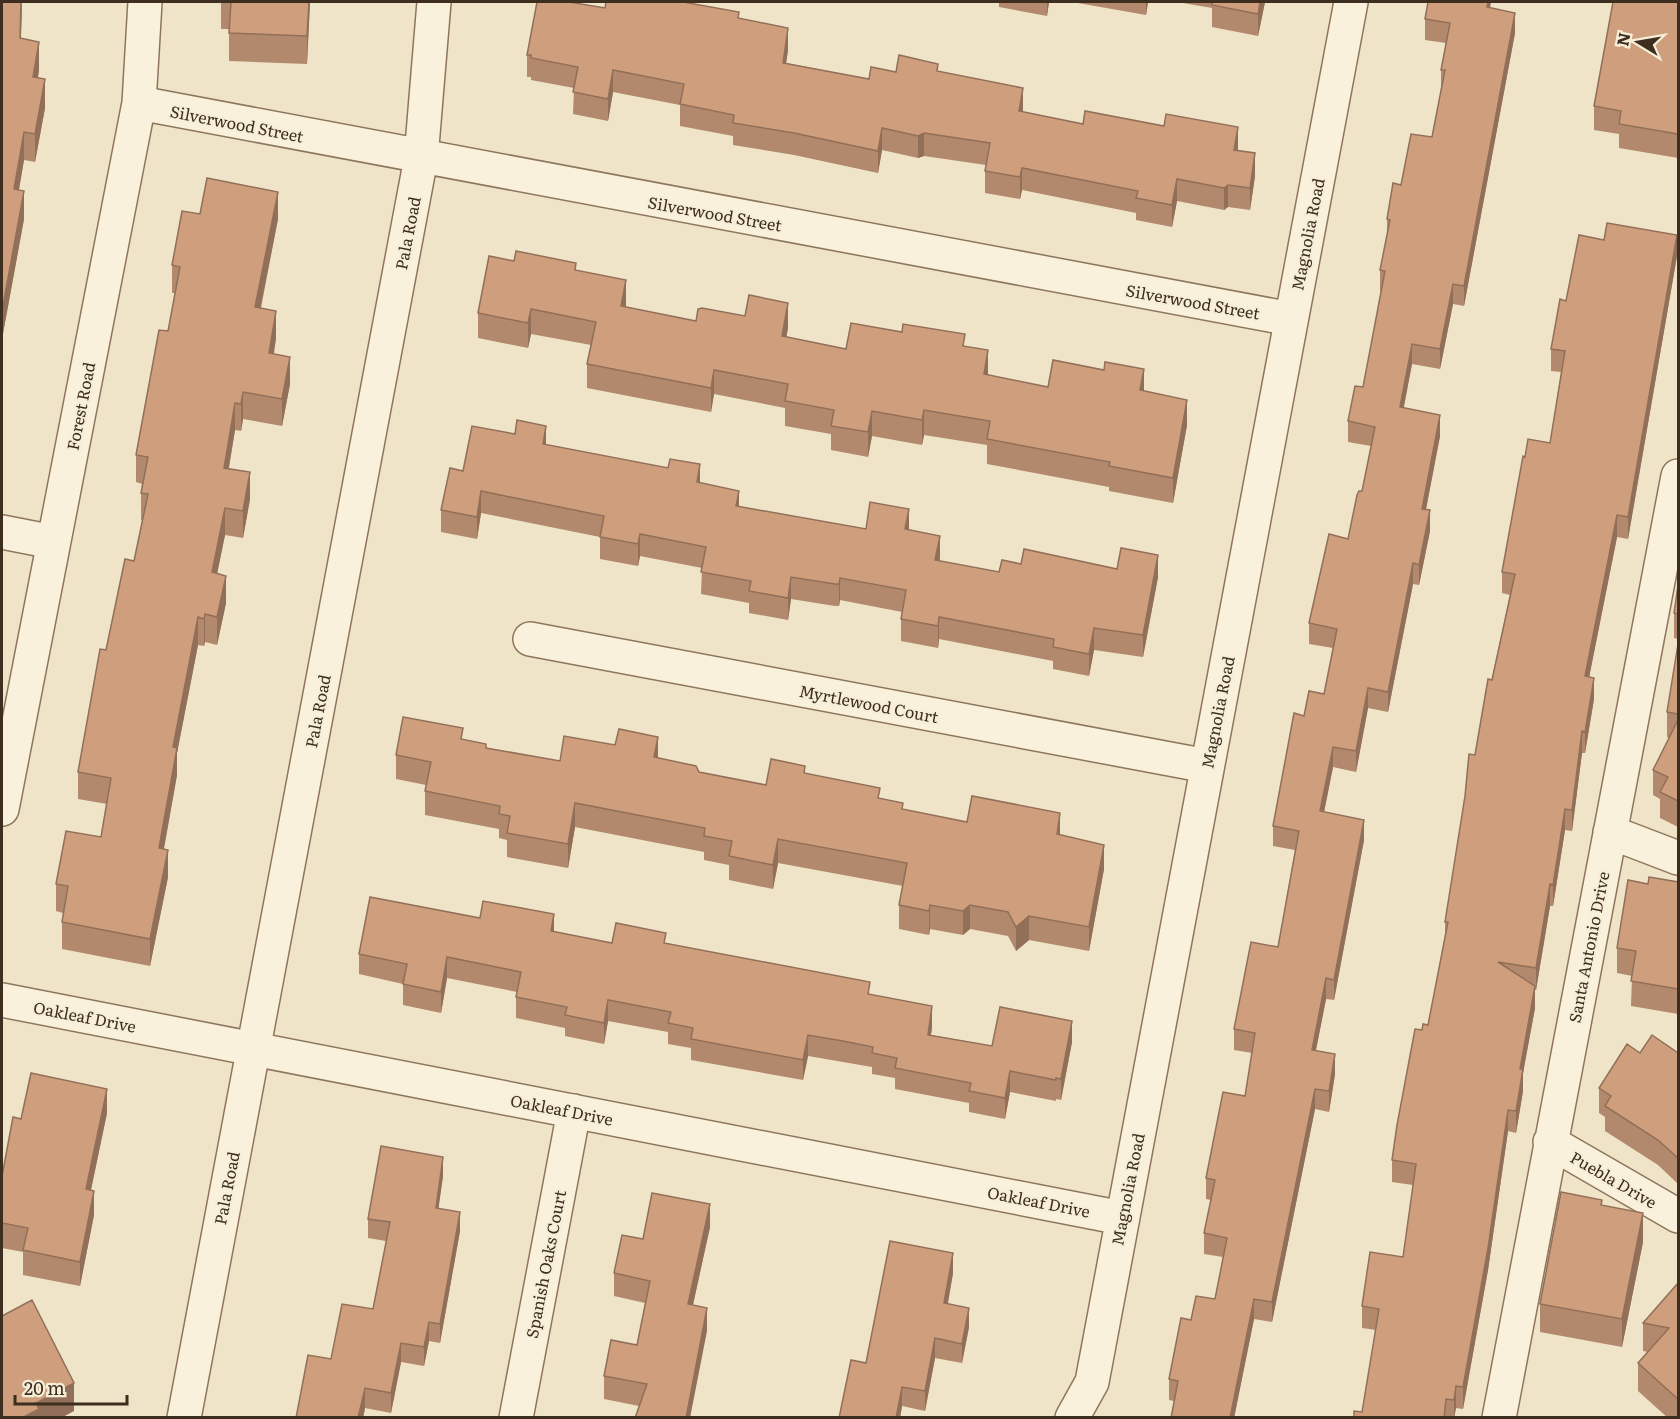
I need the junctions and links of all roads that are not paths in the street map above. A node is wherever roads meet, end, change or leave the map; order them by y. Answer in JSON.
{"nodes":[{"id":1,"x":145,"y":2,"type":"edge"},
{"id":2,"x":434,"y":2,"type":"edge"},
{"id":3,"x":1352,"y":2,"type":"edge"},
{"id":4,"x":139,"y":104,"type":"junction"},
{"id":5,"x":421,"y":158,"type":"junction"},
{"id":6,"x":1291,"y":319,"type":"junction"},
{"id":7,"x":1678,"y":476,"type":"edge"},
{"id":8,"x":2,"y":532,"type":"edge"},
{"id":9,"x":53,"y":542,"type":"junction"},
{"id":10,"x":530,"y":639,"type":"dead end"},
{"id":11,"x":1207,"y":766,"type":"junction"},
{"id":12,"x":2,"y":809,"type":"edge"},
{"id":13,"x":1610,"y":832,"type":"junction"},
{"id":14,"x":1678,"y":858,"type":"edge"},
{"id":15,"x":2,"y":1000,"type":"edge"},
{"id":16,"x":252,"y":1048,"type":"junction"},
{"id":17,"x":574,"y":1111,"type":"junction"},
{"id":18,"x":1550,"y":1142,"type":"junction"},
{"id":19,"x":1678,"y":1216,"type":"edge"},
{"id":20,"x":1122,"y":1218,"type":"junction"},
{"id":21,"x":184,"y":1418,"type":"edge"},
{"id":22,"x":516,"y":1418,"type":"edge"},
{"id":23,"x":1072,"y":1418,"type":"edge"},
{"id":24,"x":1499,"y":1418,"type":"edge"}],
"edges":[{"from":1,"to":4,"type":"street","name":"Forest Road"},
{"from":2,"to":5,"type":"street","name":"Pala Road"},
{"from":3,"to":6,"type":"street","name":"Magnolia Road"},
{"from":4,"to":5,"type":"street","name":"Silverwood Street"},
{"from":4,"to":9,"type":"street","name":"Forest Road"},
{"from":5,"to":6,"type":"street","name":"Silverwood Street"},
{"from":5,"to":16,"type":"street","name":"Pala Road"},
{"from":6,"to":11,"type":"street","name":"Magnolia Road"},
{"from":7,"to":13,"type":"street","name":"Santa Antonio Drive"},
{"from":8,"to":9,"type":"street"},
{"from":9,"to":12,"type":"street","name":"Forest Road"},
{"from":10,"to":11,"type":"street","name":"Myrtlewood Court"},
{"from":11,"to":20,"type":"street","name":"Magnolia Road"},
{"from":13,"to":14,"type":"street"},
{"from":13,"to":18,"type":"street","name":"Santa Antonio Drive"},
{"from":15,"to":16,"type":"street","name":"Oakleaf Drive"},
{"from":16,"to":17,"type":"street","name":"Oakleaf Drive"},
{"from":16,"to":21,"type":"street","name":"Pala Road"},
{"from":17,"to":20,"type":"street","name":"Oakleaf Drive"},
{"from":17,"to":22,"type":"street","name":"Spanish Oaks Court"},
{"from":18,"to":19,"type":"street","name":"Puebla Drive"},
{"from":18,"to":24,"type":"street","name":"Santa Antonio Drive"},
{"from":20,"to":23,"type":"street","name":"Magnolia Road"}]}
